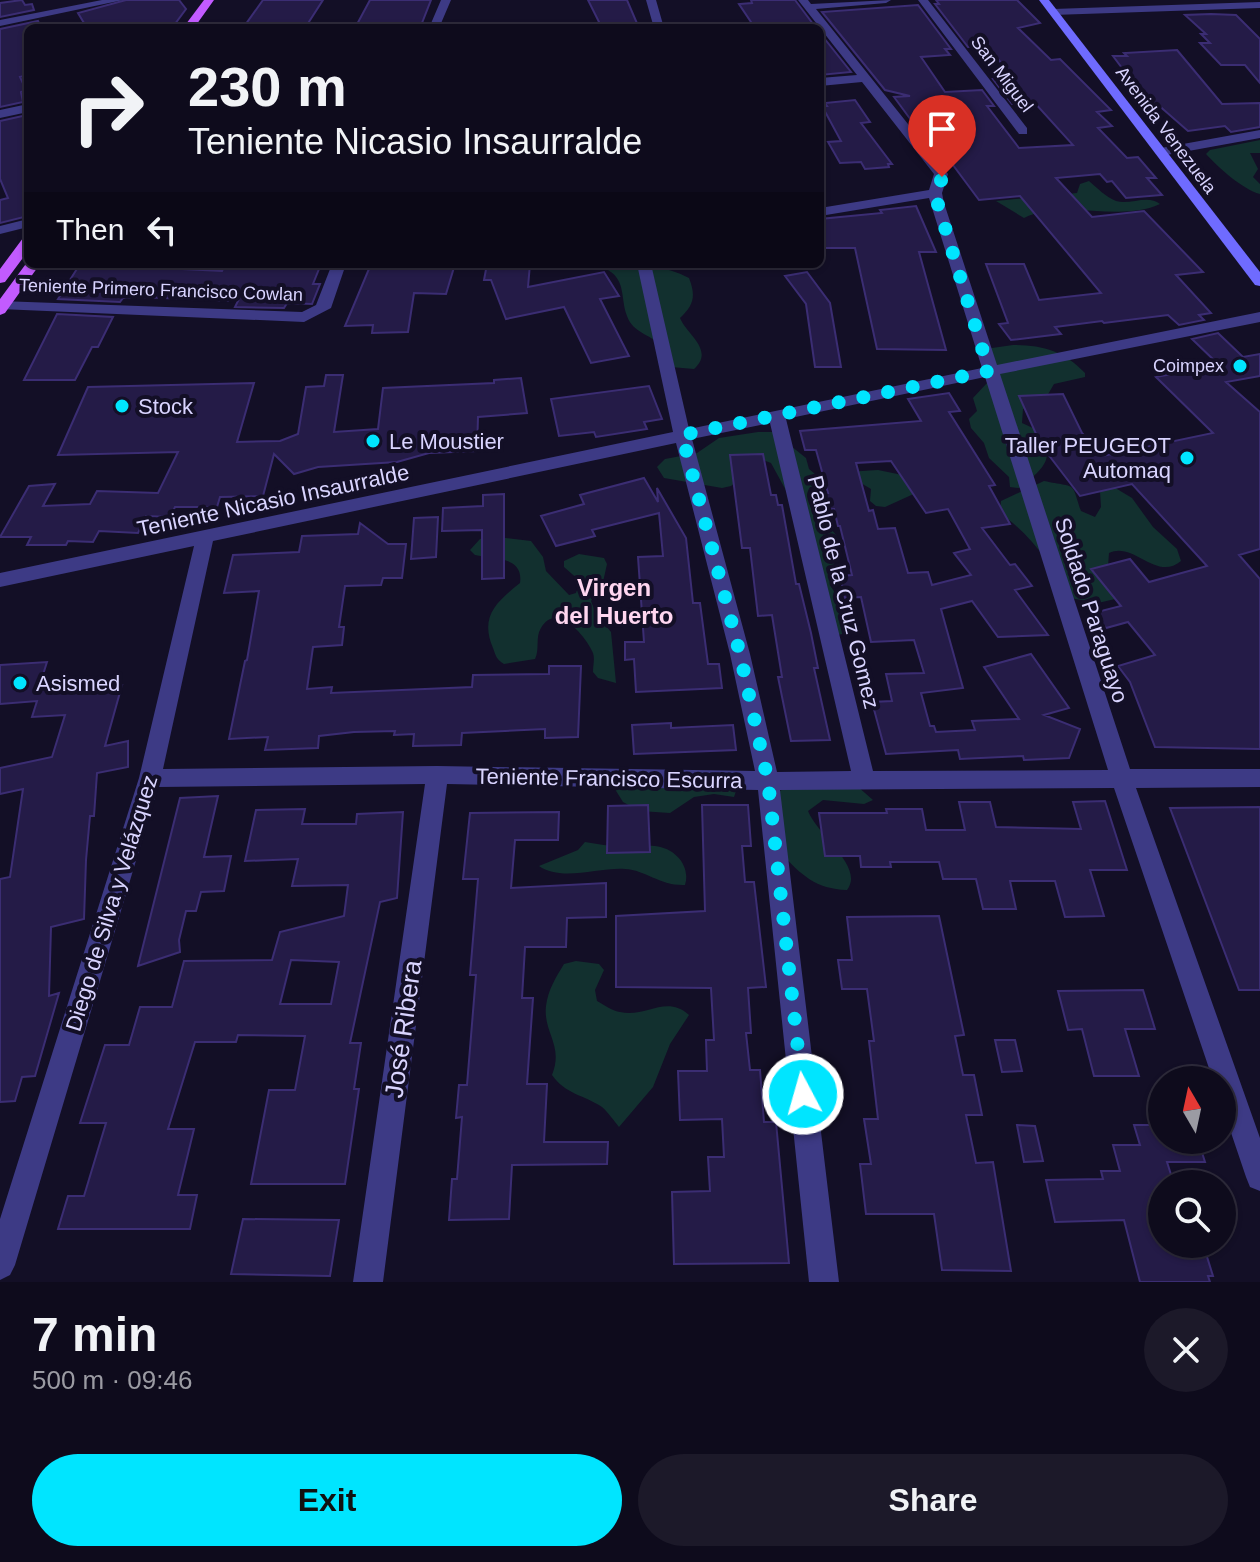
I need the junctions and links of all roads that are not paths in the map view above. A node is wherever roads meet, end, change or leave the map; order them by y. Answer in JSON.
{"nodes":[{"id":1,"x":48,"y":0,"type":"edge"},
{"id":2,"x":118,"y":0,"type":"edge"},
{"id":3,"x":209,"y":0,"type":"edge"},
{"id":4,"x":446,"y":0,"type":"edge"},
{"id":5,"x":651,"y":0,"type":"edge"},
{"id":6,"x":886,"y":0,"type":"edge"},
{"id":7,"x":923,"y":0,"type":"edge"},
{"id":8,"x":1044,"y":0,"type":"edge"},
{"id":9,"x":806,"y":4,"type":"edge"},
{"id":10,"x":1162,"y":4,"type":"edge"},
{"id":11,"x":1260,"y":5,"type":"edge"},
{"id":12,"x":218,"y":9,"type":"dead end"},
{"id":13,"x":1053,"y":12,"type":"junction"},
{"id":14,"x":58,"y":16,"type":"junction"},
{"id":15,"x":0,"y":23,"type":"edge"},
{"id":16,"x":191,"y":24,"type":"edge"},
{"id":17,"x":207,"y":24,"type":"edge"},
{"id":18,"x":436,"y":24,"type":"edge"},
{"id":19,"x":658,"y":24,"type":"edge"},
{"id":20,"x":822,"y":24,"type":"edge"},
{"id":21,"x":824,"y":27,"type":"edge"},
{"id":22,"x":864,"y":78,"type":"junction"},
{"id":23,"x":824,"y":82,"type":"edge"},
{"id":24,"x":24,"y":109,"type":"edge"},
{"id":25,"x":0,"y":114,"type":"edge"},
{"id":26,"x":1023,"y":131,"type":"dead end"},
{"id":27,"x":1260,"y":134,"type":"edge"},
{"id":28,"x":1161,"y":152,"type":"junction"},
{"id":29,"x":935,"y":193,"type":"junction"},
{"id":30,"x":824,"y":211,"type":"edge"},
{"id":31,"x":24,"y":224,"type":"edge"},
{"id":32,"x":0,"y":230,"type":"edge"},
{"id":33,"x":24,"y":246,"type":"edge"},
{"id":34,"x":30,"y":268,"type":"edge"},
{"id":35,"x":338,"y":268,"type":"edge"},
{"id":36,"x":645,"y":268,"type":"edge"},
{"id":37,"x":0,"y":279,"type":"edge"},
{"id":38,"x":1260,"y":282,"type":"edge"},
{"id":39,"x":1,"y":306,"type":"edge"},
{"id":40,"x":1260,"y":317,"type":"edge"},
{"id":41,"x":989,"y":371,"type":"junction"},
{"id":42,"x":777,"y":417,"type":"junction"},
{"id":43,"x":682,"y":435,"type":"junction"},
{"id":44,"x":205,"y":537,"type":"junction"},
{"id":45,"x":0,"y":580,"type":"edge"},
{"id":46,"x":437,"y":775,"type":"junction"},
{"id":47,"x":1121,"y":777,"type":"junction"},
{"id":48,"x":150,"y":778,"type":"junction"},
{"id":49,"x":1260,"y":778,"type":"edge"},
{"id":50,"x":864,"y":779,"type":"junction"},
{"id":51,"x":768,"y":781,"type":"junction"},
{"id":52,"x":1260,"y":1177,"type":"edge"},
{"id":53,"x":0,"y":1265,"type":"edge"},
{"id":54,"x":368,"y":1282,"type":"edge"},
{"id":55,"x":824,"y":1282,"type":"edge"}],
"edges":[{"from":1,"to":14,"type":"street"},
{"from":2,"to":14,"type":"street"},
{"from":3,"to":16,"type":"main road"},
{"from":4,"to":18,"type":"street"},
{"from":5,"to":19,"type":"street"},
{"from":6,"to":9,"type":"street"},
{"from":7,"to":26,"type":"street","name":"San Miguel"},
{"from":8,"to":13,"type":"main road","name":"Avenida Venezuela"},
{"from":9,"to":20,"type":"street","name":"Soldado Paraguayo"},
{"from":10,"to":11,"type":"street"},
{"from":10,"to":13,"type":"street"},
{"from":12,"to":17,"type":"main road"},
{"from":13,"to":28,"type":"main road","name":"Avenida Venezuela"},
{"from":14,"to":15,"type":"street"},
{"from":21,"to":22,"type":"street","name":"Soldado Paraguayo"},
{"from":22,"to":23,"type":"street"},
{"from":22,"to":29,"type":"street","name":"Soldado Paraguayo"},
{"from":24,"to":25,"type":"street"},
{"from":27,"to":28,"type":"street"},
{"from":28,"to":38,"type":"main road","name":"Avenida Venezuela"},
{"from":29,"to":30,"type":"street"},
{"from":29,"to":41,"type":"street","name":"Soldado Paraguayo"},
{"from":31,"to":32,"type":"street"},
{"from":33,"to":37,"type":"main road"},
{"from":34,"to":39,"type":"main road"},
{"from":35,"to":39,"type":"street","name":"Teniente Primero Francisco Cowlan"},
{"from":36,"to":43,"type":"street"},
{"from":40,"to":41,"type":"street","name":"Teniente Nicasio Insaurralde"},
{"from":41,"to":42,"type":"street","name":"Teniente Nicasio Insaurralde"},
{"from":41,"to":47,"type":"street","name":"Soldado Paraguayo"},
{"from":42,"to":43,"type":"street","name":"Teniente Nicasio Insaurralde"},
{"from":42,"to":50,"type":"street","name":"Pablo de la Cruz Gomez"},
{"from":43,"to":44,"type":"street","name":"Teniente Nicasio Insaurralde"},
{"from":43,"to":51,"type":"street"},
{"from":44,"to":45,"type":"street","name":"Teniente Nicasio Insaurralde"},
{"from":44,"to":48,"type":"street","name":"Diego de Silva y Velázquez"},
{"from":46,"to":48,"type":"street","name":"Teniente Francisco Escurra"},
{"from":46,"to":51,"type":"street","name":"Teniente Francisco Escurra"},
{"from":46,"to":54,"type":"street","name":"José Ribera"},
{"from":47,"to":49,"type":"street","name":"Teniente Francisco Escurra"},
{"from":47,"to":50,"type":"street","name":"Teniente Francisco Escurra"},
{"from":47,"to":52,"type":"street","name":"Soldado Paraguayo"},
{"from":48,"to":53,"type":"street","name":"Diego de Silva y Velázquez"},
{"from":50,"to":51,"type":"street","name":"Teniente Francisco Escurra"},
{"from":51,"to":55,"type":"street"}]}
